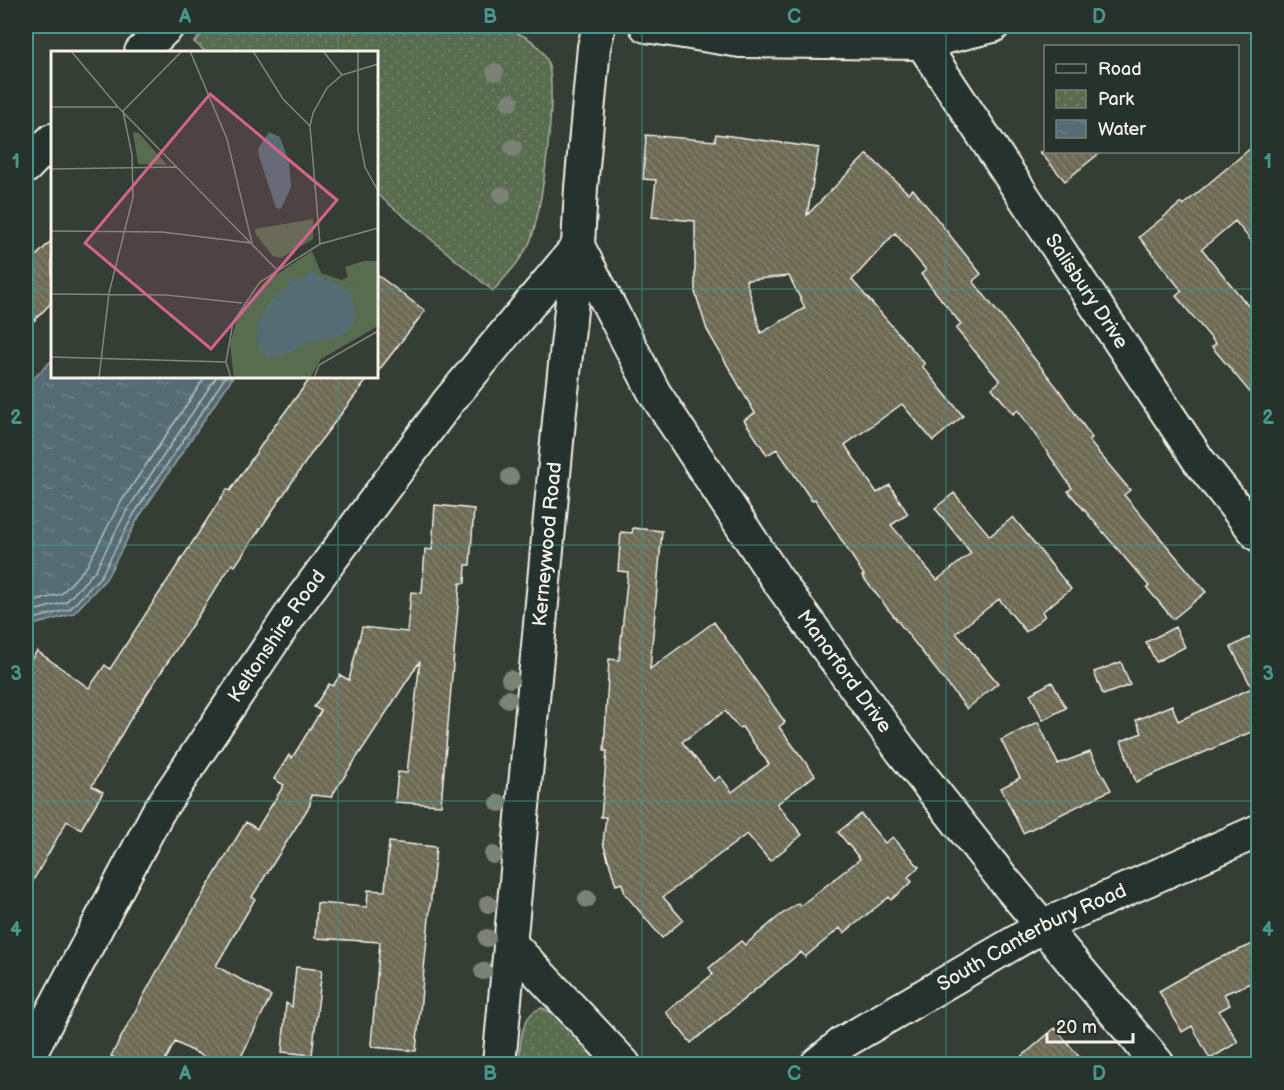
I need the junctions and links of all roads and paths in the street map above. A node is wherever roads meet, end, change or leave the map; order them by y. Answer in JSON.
{"nodes":[{"id":1,"x":168,"y":26,"type":"edge"},
{"id":2,"x":599,"y":26,"type":"edge"},
{"id":3,"x":646,"y":26,"type":"edge"},
{"id":4,"x":993,"y":26,"type":"edge"},
{"id":5,"x":922,"y":42,"type":"junction"},
{"id":6,"x":142,"y":51,"type":"edge"},
{"id":7,"x":51,"y":141,"type":"edge"},
{"id":8,"x":26,"y":167,"type":"edge"},
{"id":9,"x":578,"y":246,"type":"junction"},
{"id":10,"x":1258,"y":535,"type":"edge"},
{"id":11,"x":1258,"y":831,"type":"edge"},
{"id":12,"x":1043,"y":926,"type":"junction"},
{"id":13,"x":512,"y":945,"type":"junction"},
{"id":14,"x":26,"y":1061,"type":"edge"},
{"id":15,"x":499,"y":1065,"type":"edge"},
{"id":16,"x":624,"y":1065,"type":"edge"},
{"id":17,"x":818,"y":1065,"type":"edge"},
{"id":18,"x":1158,"y":1065,"type":"edge"}],
"edges":[{"from":1,"to":6,"type":"street"},
{"from":2,"to":9,"type":"street","name":"Kerneywood Road"},
{"from":3,"to":5,"type":"street"},
{"from":4,"to":5,"type":"street"},
{"from":5,"to":10,"type":"street","name":"Salisbury Drive"},
{"from":7,"to":8,"type":"street"},
{"from":9,"to":12,"type":"street","name":"Manorford Drive"},
{"from":9,"to":13,"type":"street","name":"Kerneywood Road"},
{"from":9,"to":14,"type":"street","name":"Keltonshire Road"},
{"from":11,"to":12,"type":"street","name":"South Canterbury Road"},
{"from":12,"to":17,"type":"street","name":"South Canterbury Road"},
{"from":12,"to":18,"type":"street","name":"Manorford Drive"},
{"from":13,"to":15,"type":"street","name":"Kerneywood Road"},
{"from":13,"to":16,"type":"street"}]}
